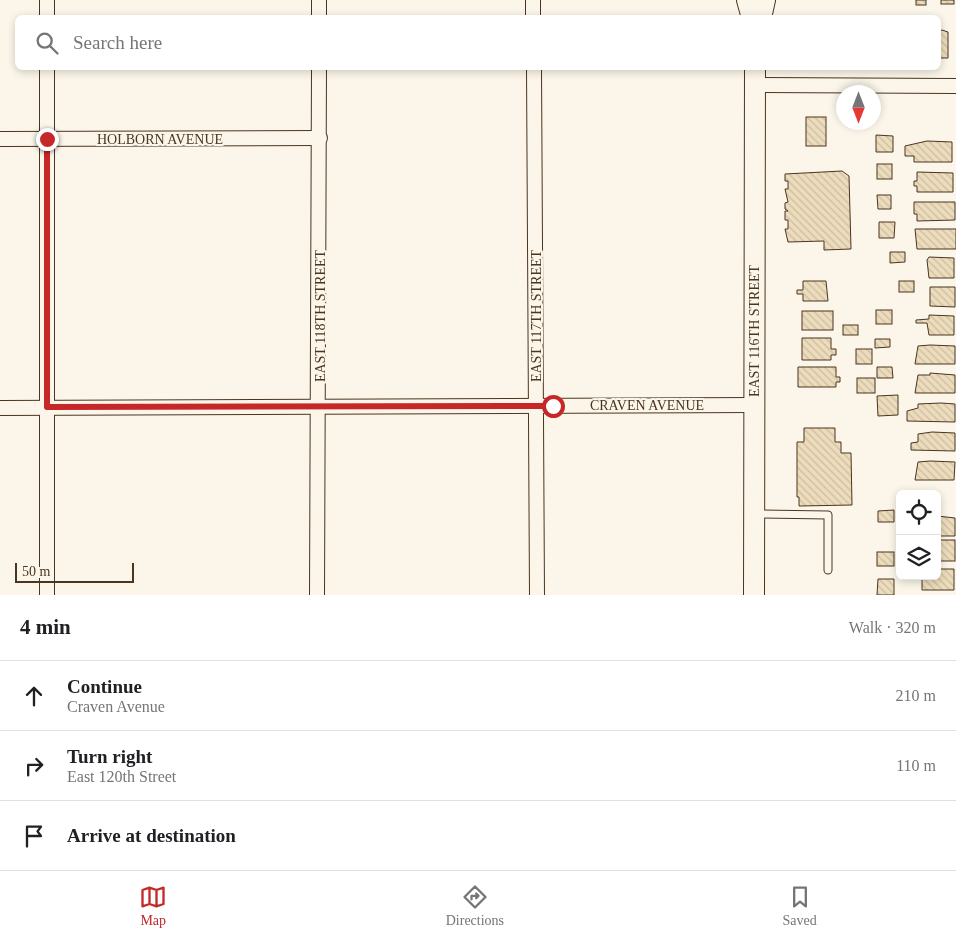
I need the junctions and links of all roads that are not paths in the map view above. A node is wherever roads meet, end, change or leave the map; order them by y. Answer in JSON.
{"nodes":[{"id":1,"x":47,"y":0,"type":"edge"},
{"id":2,"x":319,"y":0,"type":"edge"},
{"id":3,"x":533,"y":0,"type":"edge"},
{"id":4,"x":747,"y":0,"type":"edge"},
{"id":5,"x":766,"y":0,"type":"edge"},
{"id":6,"x":47,"y":15,"type":"edge"},
{"id":7,"x":319,"y":15,"type":"edge"},
{"id":8,"x":534,"y":15,"type":"edge"},
{"id":9,"x":751,"y":15,"type":"edge"},
{"id":10,"x":762,"y":15,"type":"edge"},
{"id":11,"x":47,"y":70,"type":"edge"},
{"id":12,"x":320,"y":70,"type":"edge"},
{"id":13,"x":534,"y":70,"type":"edge"},
{"id":14,"x":754,"y":76,"type":"edge"},
{"id":15,"x":956,"y":86,"type":"edge"},
{"id":16,"x":320,"y":138,"type":"junction"},
{"id":17,"x":0,"y":139,"type":"edge"},
{"id":18,"x":47,"y":139,"type":"junction"},
{"id":19,"x":754,"y":405,"type":"junction"},
{"id":20,"x":537,"y":406,"type":"junction"},
{"id":21,"x":47,"y":407,"type":"junction"},
{"id":22,"x":320,"y":407,"type":"junction"},
{"id":23,"x":0,"y":408,"type":"edge"},
{"id":24,"x":754,"y":514,"type":"junction"},
{"id":25,"x":828,"y":570,"type":"dead end"},
{"id":26,"x":47,"y":595,"type":"edge"},
{"id":27,"x":317,"y":595,"type":"edge"},
{"id":28,"x":537,"y":595,"type":"edge"},
{"id":29,"x":754,"y":595,"type":"edge"}],
"edges":[{"from":1,"to":6,"type":"street"},
{"from":2,"to":7,"type":"street"},
{"from":3,"to":8,"type":"street"},
{"from":4,"to":9,"type":"main road"},
{"from":5,"to":10,"type":"main road"},
{"from":11,"to":18,"type":"street"},
{"from":12,"to":16,"type":"street","name":"EAST 118TH STREET"},
{"from":13,"to":20,"type":"street","name":"EAST 117TH STREET"},
{"from":14,"to":15,"type":"street"},
{"from":14,"to":19,"type":"main road","name":"EAST 116TH STREET"},
{"from":16,"to":18,"type":"street","name":"HOLBORN AVENUE"},
{"from":16,"to":22,"type":"street","name":"EAST 118TH STREET"},
{"from":17,"to":18,"type":"street","name":"HOLBORN AVENUE"},
{"from":18,"to":21,"type":"street"},
{"from":19,"to":20,"type":"street","name":"CRAVEN AVENUE"},
{"from":19,"to":24,"type":"main road","name":"EAST 116TH STREET"},
{"from":20,"to":22,"type":"street","name":"CRAVEN AVENUE"},
{"from":20,"to":28,"type":"street","name":"EAST 117TH STREET"},
{"from":21,"to":22,"type":"street","name":"CRAVEN AVENUE"},
{"from":21,"to":23,"type":"street","name":"CRAVEN AVENUE"},
{"from":21,"to":26,"type":"street"},
{"from":22,"to":27,"type":"street","name":"EAST 118TH STREET"},
{"from":24,"to":25,"type":"lane"},
{"from":24,"to":29,"type":"main road","name":"EAST 116TH STREET"}]}
